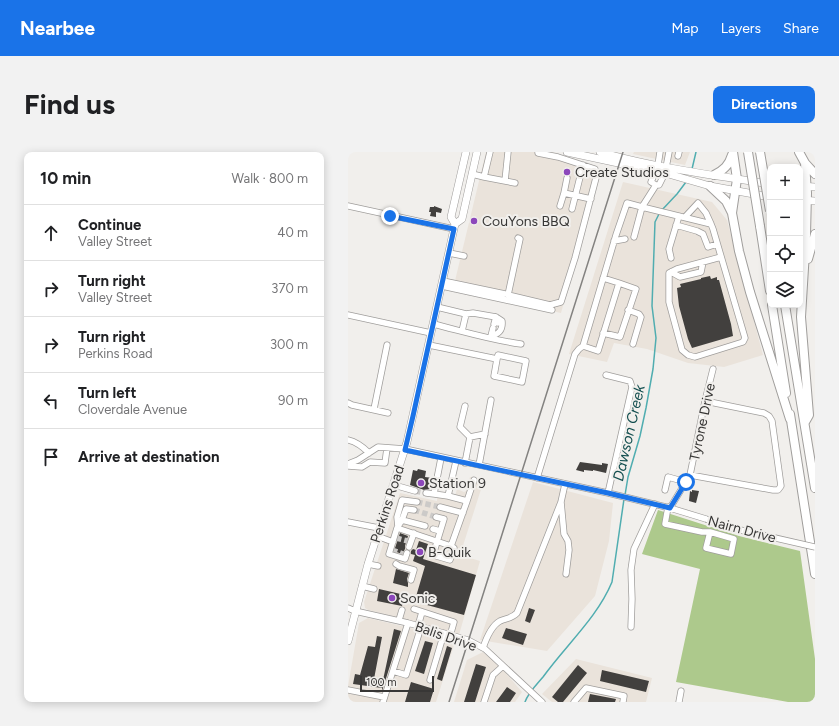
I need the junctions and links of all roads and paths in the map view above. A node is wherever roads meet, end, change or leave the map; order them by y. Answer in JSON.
{"nodes":[{"id":1,"x":466,"y":152,"type":"edge"},
{"id":2,"x":477,"y":152,"type":"edge"},
{"id":3,"x":490,"y":152,"type":"edge"},
{"id":4,"x":508,"y":152,"type":"edge"},
{"id":5,"x":538,"y":152,"type":"edge"},
{"id":6,"x":567,"y":152,"type":"edge"},
{"id":7,"x":600,"y":152,"type":"edge"},
{"id":8,"x":660,"y":152,"type":"edge"},
{"id":9,"x":669,"y":152,"type":"edge"},
{"id":10,"x":733,"y":152,"type":"edge"},
{"id":11,"x":748,"y":152,"type":"edge"},
{"id":12,"x":760,"y":152,"type":"edge"},
{"id":13,"x":799,"y":152,"type":"edge"},
{"id":14,"x":559,"y":155,"type":"edge"},
{"id":15,"x":805,"y":164,"type":"junction"},
{"id":16,"x":583,"y":165,"type":"junction"},
{"id":17,"x":656,"y":168,"type":"junction"},
{"id":18,"x":666,"y":170,"type":"junction"},
{"id":19,"x":472,"y":174,"type":"junction"},
{"id":20,"x":815,"y":174,"type":"edge"},
{"id":21,"x":714,"y":175,"type":"junction"},
{"id":22,"x":484,"y":177,"type":"junction"},
{"id":23,"x":567,"y":178,"type":"dead end"},
{"id":24,"x":737,"y":179,"type":"junction"},
{"id":25,"x":504,"y":181,"type":"junction"},
{"id":26,"x":515,"y":184,"type":"dead end"},
{"id":27,"x":767,"y":184,"type":"edge"},
{"id":28,"x":656,"y":185,"type":"junction"},
{"id":29,"x":710,"y":186,"type":"junction"},
{"id":30,"x":803,"y":186,"type":"edge"},
{"id":31,"x":815,"y":187,"type":"edge"},
{"id":32,"x":736,"y":192,"type":"junction"},
{"id":33,"x":564,"y":193,"type":"junction"},
{"id":34,"x":576,"y":195,"type":"junction"},
{"id":35,"x":767,"y":197,"type":"edge"},
{"id":36,"x":590,"y":199,"type":"junction"},
{"id":37,"x":768,"y":200,"type":"edge"},
{"id":38,"x":807,"y":200,"type":"edge"},
{"id":39,"x":348,"y":206,"type":"edge"},
{"id":40,"x":560,"y":206,"type":"dead end"},
{"id":41,"x":646,"y":208,"type":"junction"},
{"id":42,"x":572,"y":209,"type":"dead end"},
{"id":43,"x":732,"y":213,"type":"junction"},
{"id":44,"x":679,"y":216,"type":"junction"},
{"id":45,"x":685,"y":217,"type":"junction"},
{"id":46,"x":711,"y":224,"type":"junction"},
{"id":47,"x":676,"y":225,"type":"junction"},
{"id":48,"x":455,"y":227,"type":"junction"},
{"id":49,"x":815,"y":234,"type":"edge"},
{"id":50,"x":634,"y":237,"type":"dead end"},
{"id":51,"x":518,"y":238,"type":"dead end"},
{"id":52,"x":625,"y":239,"type":"dead end"},
{"id":53,"x":614,"y":241,"type":"junction"},
{"id":54,"x":717,"y":244,"type":"junction"},
{"id":55,"x":449,"y":253,"type":"junction"},
{"id":56,"x":464,"y":256,"type":"dead end"},
{"id":57,"x":721,"y":257,"type":"junction"},
{"id":58,"x":671,"y":258,"type":"dead end"},
{"id":59,"x":703,"y":262,"type":"junction"},
{"id":60,"x":804,"y":265,"type":"junction"},
{"id":61,"x":671,"y":272,"type":"junction"},
{"id":62,"x":767,"y":272,"type":"edge"},
{"id":63,"x":603,"y":278,"type":"junction"},
{"id":64,"x":442,"y":283,"type":"junction"},
{"id":65,"x":619,"y":283,"type":"junction"},
{"id":66,"x":505,"y":294,"type":"dead end"},
{"id":67,"x":437,"y":307,"type":"junction"},
{"id":68,"x":772,"y":308,"type":"edge"},
{"id":69,"x":786,"y":308,"type":"edge"},
{"id":70,"x":552,"y":310,"type":"dead end"},
{"id":71,"x":628,"y":310,"type":"junction"},
{"id":72,"x":466,"y":314,"type":"junction"},
{"id":73,"x":348,"y":315,"type":"edge"},
{"id":74,"x":433,"y":324,"type":"junction"},
{"id":75,"x":496,"y":324,"type":"junction"},
{"id":76,"x":462,"y":331,"type":"junction"},
{"id":77,"x":431,"y":333,"type":"junction"},
{"id":78,"x":603,"y":333,"type":"junction"},
{"id":79,"x":489,"y":337,"type":"junction"},
{"id":80,"x":521,"y":344,"type":"dead end"},
{"id":81,"x":633,"y":344,"type":"dead end"},
{"id":82,"x":387,"y":345,"type":"dead end"},
{"id":83,"x":429,"y":345,"type":"junction"},
{"id":84,"x":583,"y":346,"type":"junction"},
{"id":85,"x":497,"y":359,"type":"junction"},
{"id":86,"x":713,"y":369,"type":"dead end"},
{"id":87,"x":606,"y":375,"type":"dead end"},
{"id":88,"x":491,"y":400,"type":"dead end"},
{"id":89,"x":705,"y":401,"type":"junction"},
{"id":90,"x":348,"y":403,"type":"edge"},
{"id":91,"x":465,"y":406,"type":"dead end"},
{"id":92,"x":374,"y":409,"type":"junction"},
{"id":93,"x":388,"y":413,"type":"dead end"},
{"id":94,"x":790,"y":419,"type":"junction"},
{"id":95,"x":805,"y":422,"type":"junction"},
{"id":96,"x":484,"y":434,"type":"junction"},
{"id":97,"x":470,"y":436,"type":"junction"},
{"id":98,"x":348,"y":440,"type":"edge"},
{"id":99,"x":387,"y":448,"type":"junction"},
{"id":100,"x":405,"y":450,"type":"junction"},
{"id":101,"x":369,"y":453,"type":"junction"},
{"id":102,"x":441,"y":458,"type":"junction"},
{"id":103,"x":456,"y":461,"type":"junction"},
{"id":104,"x":465,"y":463,"type":"junction"},
{"id":105,"x":348,"y":465,"type":"edge"},
{"id":106,"x":479,"y":465,"type":"junction"},
{"id":107,"x":690,"y":475,"type":"junction"},
{"id":108,"x":537,"y":478,"type":"junction"},
{"id":109,"x":474,"y":480,"type":"dead end"},
{"id":110,"x":686,"y":482,"type":"junction"},
{"id":111,"x":565,"y":484,"type":"junction"},
{"id":112,"x":394,"y":485,"type":"junction"},
{"id":113,"x":815,"y":488,"type":"edge"},
{"id":114,"x":665,"y":490,"type":"dead end"},
{"id":115,"x":415,"y":491,"type":"tunnel mouth"},
{"id":116,"x":426,"y":493,"type":"tunnel mouth"},
{"id":117,"x":608,"y":493,"type":"junction"},
{"id":118,"x":434,"y":494,"type":"junction"},
{"id":119,"x":448,"y":496,"type":"junction"},
{"id":120,"x":467,"y":501,"type":"junction"},
{"id":121,"x":417,"y":502,"type":"tunnel mouth"},
{"id":122,"x":560,"y":502,"type":"junction"},
{"id":123,"x":655,"y":504,"type":"junction"},
{"id":124,"x":440,"y":507,"type":"tunnel mouth"},
{"id":125,"x":669,"y":507,"type":"junction"},
{"id":126,"x":414,"y":510,"type":"dead end"},
{"id":127,"x":463,"y":513,"type":"junction"},
{"id":128,"x":436,"y":517,"type":"dead end"},
{"id":129,"x":402,"y":520,"type":"junction"},
{"id":130,"x":348,"y":522,"type":"edge"},
{"id":131,"x":425,"y":526,"type":"dead end"},
{"id":132,"x":379,"y":528,"type":"junction"},
{"id":133,"x":398,"y":528,"type":"junction"},
{"id":134,"x":433,"y":529,"type":"dead end"},
{"id":135,"x":440,"y":531,"type":"junction"},
{"id":136,"x":710,"y":532,"type":"junction"},
{"id":137,"x":414,"y":533,"type":"junction"},
{"id":138,"x":377,"y":536,"type":"junction"},
{"id":139,"x":394,"y":539,"type":"junction"},
{"id":140,"x":437,"y":541,"type":"junction"},
{"id":141,"x":451,"y":546,"type":"junction"},
{"id":142,"x":815,"y":547,"type":"edge"},
{"id":143,"x":368,"y":564,"type":"junction"},
{"id":144,"x":396,"y":564,"type":"dead end"},
{"id":145,"x":378,"y":566,"type":"dead end"},
{"id":146,"x":566,"y":574,"type":"dead end"},
{"id":147,"x":815,"y":574,"type":"edge"},
{"id":148,"x":412,"y":580,"type":"dead end"},
{"id":149,"x":362,"y":586,"type":"junction"},
{"id":150,"x":374,"y":589,"type":"dead end"},
{"id":151,"x":414,"y":609,"type":"dead end"},
{"id":152,"x":350,"y":610,"type":"edge"},
{"id":153,"x":402,"y":610,"type":"dead end"},
{"id":154,"x":422,"y":612,"type":"junction"},
{"id":155,"x":399,"y":620,"type":"junction"},
{"id":156,"x":408,"y":623,"type":"junction"},
{"id":157,"x":420,"y":626,"type":"junction"},
{"id":158,"x":631,"y":627,"type":"dead end"},
{"id":159,"x":447,"y":634,"type":"junction"},
{"id":160,"x":348,"y":642,"type":"edge"},
{"id":161,"x":483,"y":648,"type":"junction"},
{"id":162,"x":503,"y":666,"type":"junction"},
{"id":163,"x":393,"y":671,"type":"junction"},
{"id":164,"x":430,"y":680,"type":"dead end"},
{"id":165,"x":348,"y":690,"type":"edge"},
{"id":166,"x":681,"y":691,"type":"dead end"},
{"id":167,"x":384,"y":700,"type":"edge"},
{"id":168,"x":484,"y":702,"type":"edge"},
{"id":169,"x":542,"y":702,"type":"edge"},
{"id":170,"x":574,"y":702,"type":"edge"},
{"id":171,"x":623,"y":702,"type":"edge"},
{"id":172,"x":679,"y":702,"type":"edge"}],
"edges":[{"from":1,"to":48,"type":"main road","name":"Perkins Road"},
{"from":2,"to":19,"type":"main road","name":"Perkins Road"},
{"from":3,"to":22,"type":"street"},
{"from":4,"to":25,"type":"street"},
{"from":5,"to":14,"type":"street"},
{"from":6,"to":17,"type":"main road"},
{"from":7,"to":17,"type":"main road"},
{"from":8,"to":17,"type":"street"},
{"from":9,"to":18,"type":"street"},
{"from":10,"to":21,"type":"highway"},
{"from":10,"to":24,"type":"highway"},
{"from":11,"to":62,"type":"highway","bridge":true},
{"from":12,"to":37,"type":"highway","bridge":true},
{"from":13,"to":15,"type":"highway"},
{"from":14,"to":16,"type":"street"},
{"from":15,"to":20,"type":"highway"},
{"from":15,"to":30,"type":"highway"},
{"from":16,"to":34,"type":"street"},
{"from":16,"to":36,"type":"street"},
{"from":17,"to":18,"type":"main road"},
{"from":17,"to":28,"type":"street"},
{"from":18,"to":21,"type":"main road"},
{"from":18,"to":28,"type":"street"},
{"from":18,"to":29,"type":"main road"},
{"from":19,"to":22,"type":"street"},
{"from":19,"to":48,"type":"main road","name":"Perkins Road"},
{"from":21,"to":24,"type":"main road"},
{"from":22,"to":25,"type":"street"},
{"from":23,"to":33,"type":"street"},
{"from":24,"to":27,"type":"main road"},
{"from":24,"to":32,"type":"highway"},
{"from":25,"to":26,"type":"street"},
{"from":28,"to":41,"type":"street"},
{"from":29,"to":32,"type":"main road"},
{"from":29,"to":43,"type":"highway"},
{"from":30,"to":31,"type":"main road"},
{"from":30,"to":38,"type":"highway"},
{"from":32,"to":35,"type":"main road"},
{"from":32,"to":43,"type":"highway"},
{"from":33,"to":34,"type":"street"},
{"from":33,"to":40,"type":"street"},
{"from":34,"to":36,"type":"street"},
{"from":34,"to":42,"type":"street"},
{"from":36,"to":51,"type":"street"},
{"from":38,"to":60,"type":"highway"},
{"from":39,"to":48,"type":"street"},
{"from":41,"to":44,"type":"street"},
{"from":41,"to":50,"type":"street"},
{"from":41,"to":53,"type":"street"},
{"from":43,"to":94,"type":"highway"},
{"from":44,"to":45,"type":"street"},
{"from":44,"to":47,"type":"street"},
{"from":45,"to":46,"type":"street"},
{"from":45,"to":46,"type":"street"},
{"from":46,"to":54,"type":"street"},
{"from":47,"to":54,"type":"street"},
{"from":47,"to":58,"type":"street"},
{"from":48,"to":55,"type":"main road","name":"Perkins Road"},
{"from":49,"to":60,"type":"highway"},
{"from":52,"to":53,"type":"street"},
{"from":53,"to":63,"type":"street"},
{"from":54,"to":57,"type":"street"},
{"from":55,"to":56,"type":"street"},
{"from":55,"to":64,"type":"main road","name":"Perkins Road"},
{"from":57,"to":59,"type":"street"},
{"from":57,"to":61,"type":"street"},
{"from":59,"to":61,"type":"street"},
{"from":59,"to":61,"type":"street"},
{"from":60,"to":95,"type":"highway"},
{"from":63,"to":65,"type":"street"},
{"from":63,"to":84,"type":"street"},
{"from":64,"to":66,"type":"street"},
{"from":64,"to":67,"type":"main road","name":"Perkins Road"},
{"from":64,"to":70,"type":"street"},
{"from":65,"to":71,"type":"street"},
{"from":65,"to":78,"type":"street"},
{"from":67,"to":72,"type":"street"},
{"from":67,"to":74,"type":"main road","name":"Perkins Road"},
{"from":68,"to":94,"type":"highway"},
{"from":69,"to":95,"type":"highway"},
{"from":71,"to":78,"type":"street"},
{"from":71,"to":81,"type":"street"},
{"from":72,"to":75,"type":"street"},
{"from":72,"to":76,"type":"street"},
{"from":73,"to":77,"type":"street"},
{"from":74,"to":76,"type":"street"},
{"from":74,"to":77,"type":"main road","name":"Perkins Road"},
{"from":75,"to":79,"type":"street"},
{"from":75,"to":79,"type":"street"},
{"from":76,"to":79,"type":"street"},
{"from":77,"to":83,"type":"main road","name":"Perkins Road"},
{"from":78,"to":84,"type":"street"},
{"from":79,"to":80,"type":"street"},
{"from":82,"to":92,"type":"street"},
{"from":83,"to":85,"type":"street"},
{"from":83,"to":100,"type":"main road","name":"Perkins Road"},
{"from":84,"to":108,"type":"street"},
{"from":85,"to":85,"type":"street"},
{"from":86,"to":89,"type":"street","name":"Tyrone Drive"},
{"from":87,"to":117,"type":"street"},
{"from":88,"to":96,"type":"street"},
{"from":89,"to":107,"type":"street","name":"Tyrone Drive"},
{"from":89,"to":107,"type":"street"},
{"from":90,"to":92,"type":"street"},
{"from":91,"to":97,"type":"street"},
{"from":92,"to":93,"type":"street"},
{"from":94,"to":147,"type":"highway"},
{"from":95,"to":113,"type":"highway"},
{"from":96,"to":97,"type":"street"},
{"from":96,"to":106,"type":"street"},
{"from":97,"to":104,"type":"street"},
{"from":98,"to":101,"type":"street"},
{"from":99,"to":100,"type":"street","name":"Nairn Drive"},
{"from":99,"to":101,"type":"street"},
{"from":99,"to":105,"type":"street"},
{"from":100,"to":102,"type":"street","name":"Nairn Drive"},
{"from":100,"to":112,"type":"main road","name":"Perkins Road"},
{"from":101,"to":105,"type":"street"},
{"from":102,"to":103,"type":"street","name":"Nairn Drive"},
{"from":102,"to":118,"type":"street"},
{"from":103,"to":104,"type":"street","name":"Nairn Drive"},
{"from":103,"to":119,"type":"street"},
{"from":104,"to":106,"type":"street","name":"Nairn Drive"},
{"from":106,"to":108,"type":"street","name":"Nairn Drive"},
{"from":107,"to":110,"type":"street","name":"Tyrone Drive"},
{"from":108,"to":111,"type":"street","name":"Nairn Drive"},
{"from":109,"to":120,"type":"street"},
{"from":110,"to":114,"type":"street"},
{"from":110,"to":125,"type":"street","name":"Tyrone Drive"},
{"from":111,"to":117,"type":"street","name":"Nairn Drive"},
{"from":111,"to":122,"type":"street"},
{"from":112,"to":115,"type":"street"},
{"from":112,"to":132,"type":"main road","name":"Perkins Road"},
{"from":116,"to":118,"type":"street"},
{"from":117,"to":123,"type":"street","name":"Nairn Drive"},
{"from":118,"to":119,"type":"street"},
{"from":119,"to":120,"type":"street"},
{"from":120,"to":127,"type":"street"},
{"from":121,"to":133,"type":"street"},
{"from":122,"to":146,"type":"street"},
{"from":122,"to":161,"type":"street"},
{"from":123,"to":125,"type":"street","name":"Nairn Drive"},
{"from":123,"to":158,"type":"street"},
{"from":124,"to":127,"type":"street"},
{"from":125,"to":136,"type":"street"},
{"from":125,"to":142,"type":"street","name":"Nairn Drive","bridge":true},
{"from":126,"to":129,"type":"street"},
{"from":127,"to":141,"type":"street"},
{"from":128,"to":135,"type":"street"},
{"from":129,"to":131,"type":"street"},
{"from":129,"to":133,"type":"street"},
{"from":130,"to":132,"type":"street"},
{"from":132,"to":138,"type":"main road","name":"Perkins Road"},
{"from":133,"to":137,"type":"street"},
{"from":133,"to":139,"type":"street"},
{"from":134,"to":135,"type":"street"},
{"from":135,"to":140,"type":"street"},
{"from":136,"to":136,"type":"street"},
{"from":137,"to":139,"type":"street"},
{"from":137,"to":140,"type":"street"},
{"from":138,"to":139,"type":"street"},
{"from":138,"to":143,"type":"main road","name":"Perkins Road"},
{"from":140,"to":141,"type":"street"},
{"from":140,"to":141,"type":"street"},
{"from":143,"to":145,"type":"street"},
{"from":143,"to":149,"type":"main road","name":"Perkins Road"},
{"from":144,"to":148,"type":"street"},
{"from":149,"to":150,"type":"street"},
{"from":149,"to":152,"type":"main road","name":"Perkins Road"},
{"from":151,"to":154,"type":"street"},
{"from":152,"to":155,"type":"street","name":"Balis Drive"},
{"from":152,"to":160,"type":"main road","name":"Perkins Road"},
{"from":153,"to":155,"type":"street"},
{"from":154,"to":157,"type":"street"},
{"from":154,"to":159,"type":"street"},
{"from":155,"to":156,"type":"street","name":"Balis Drive"},
{"from":156,"to":157,"type":"street","name":"Balis Drive"},
{"from":156,"to":163,"type":"street"},
{"from":157,"to":159,"type":"street","name":"Balis Drive"},
{"from":157,"to":163,"type":"street"},
{"from":159,"to":161,"type":"street","name":"Balis Drive"},
{"from":159,"to":164,"type":"street"},
{"from":161,"to":162,"type":"street","name":"Balis Drive"},
{"from":162,"to":168,"type":"street"},
{"from":162,"to":169,"type":"street","name":"Balis Drive"},
{"from":163,"to":167,"type":"street"},
{"from":165,"to":167,"type":"street"},
{"from":166,"to":172,"type":"street"},
{"from":170,"to":171,"type":"street"}]}
